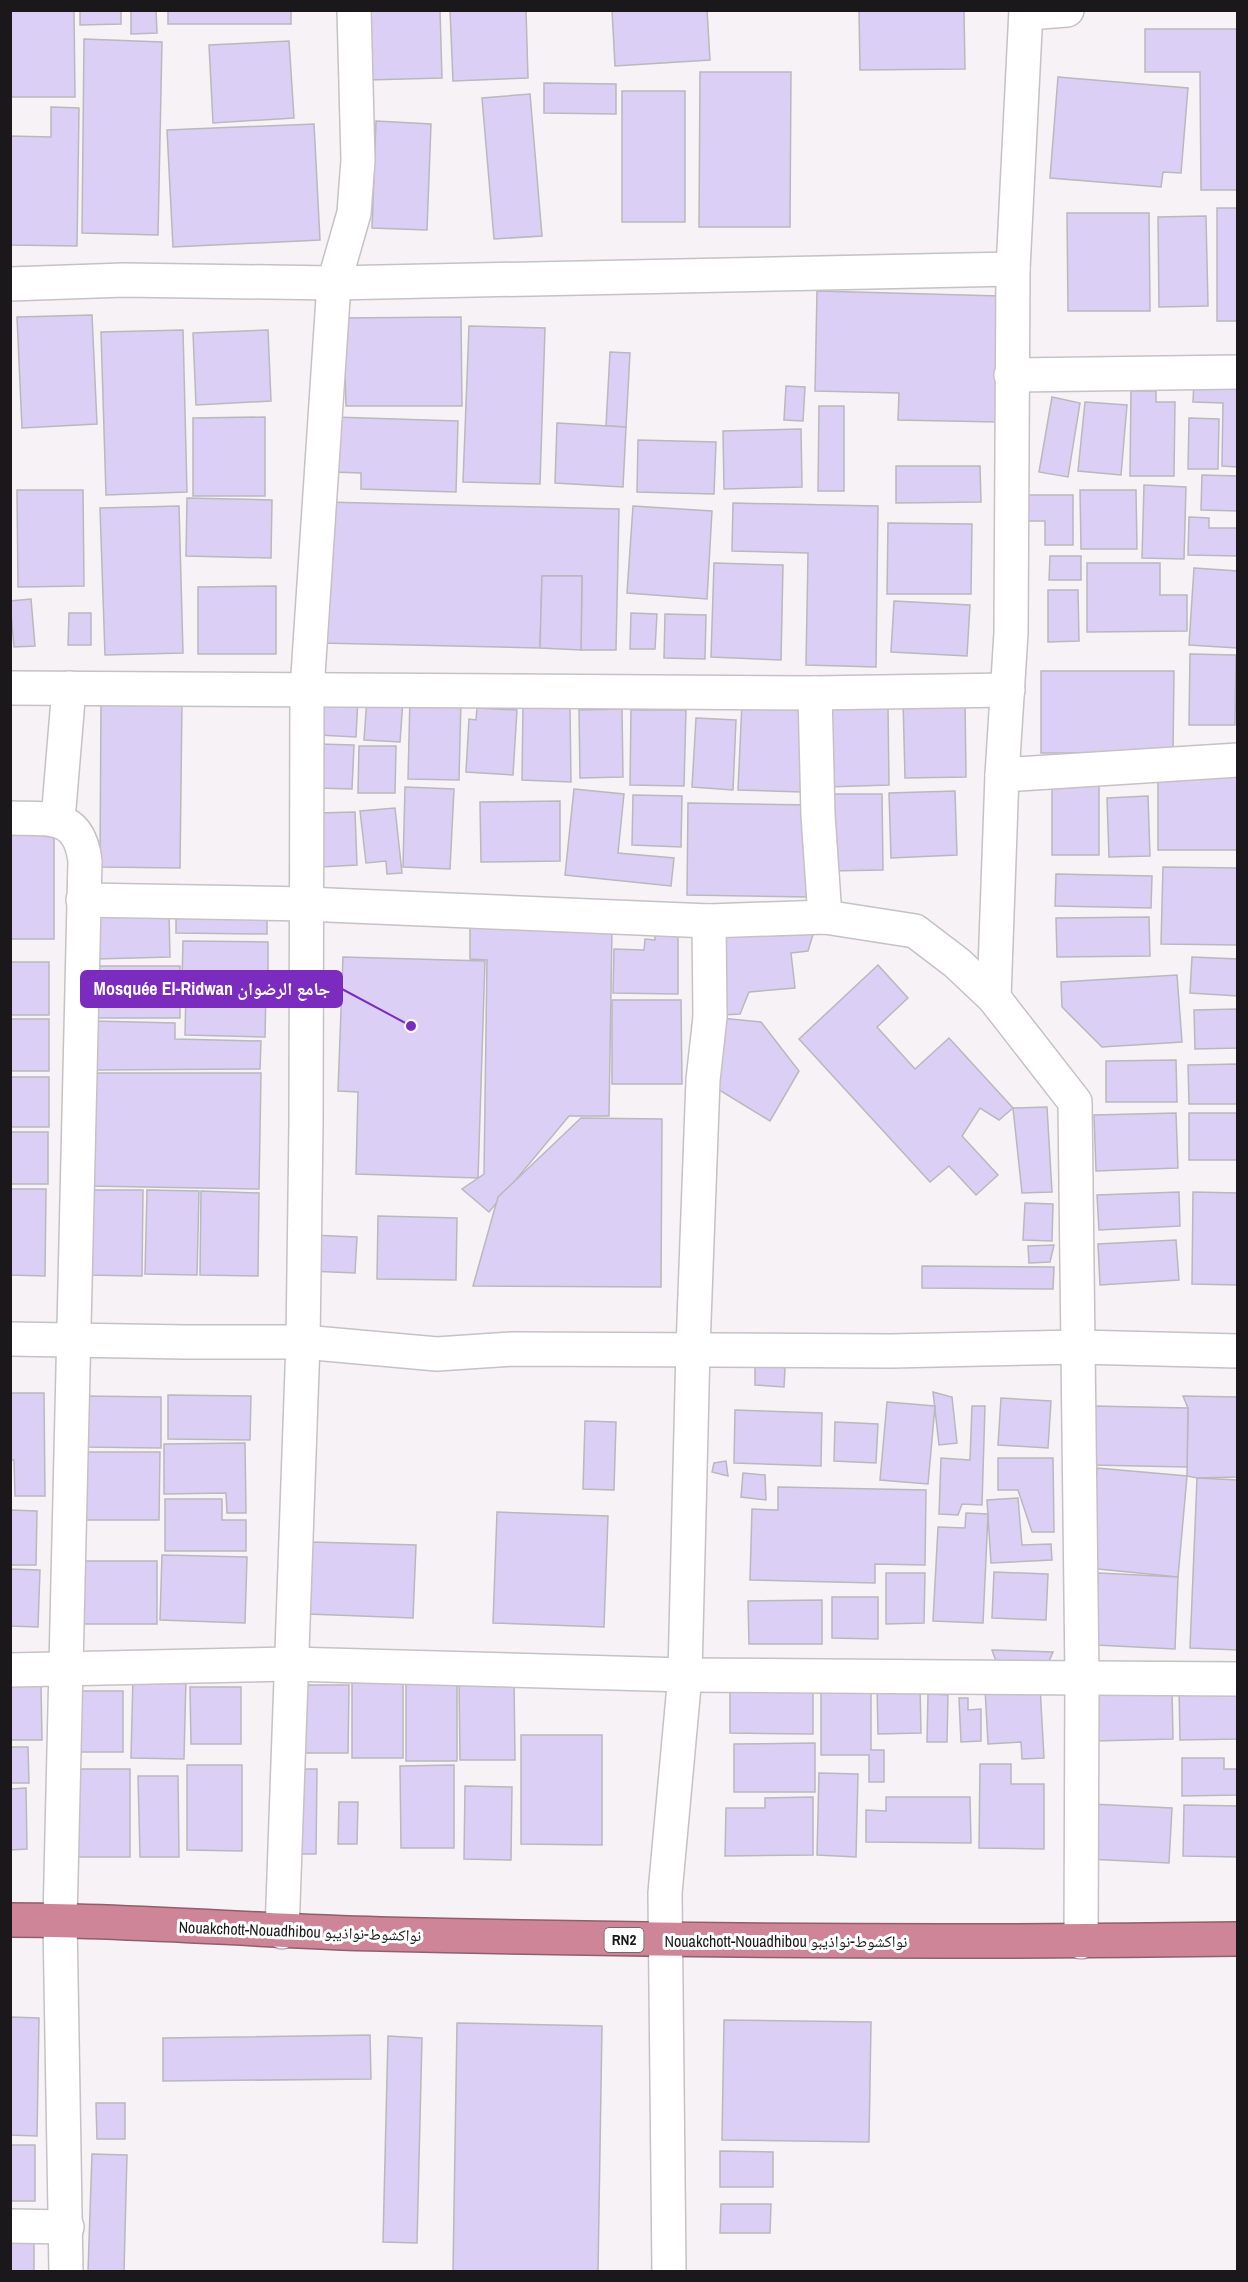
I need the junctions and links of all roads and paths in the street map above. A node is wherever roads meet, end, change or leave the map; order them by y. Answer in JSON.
{"nodes":[{"id":1,"x":354,"y":10,"type":"edge"},
{"id":2,"x":1067,"y":10,"type":"edge"},
{"id":3,"x":1026,"y":11,"type":"edge"},
{"id":4,"x":1013,"y":268,"type":"junction"},
{"id":5,"x":334,"y":283,"type":"junction"},
{"id":6,"x":10,"y":285,"type":"edge"},
{"id":7,"x":1238,"y":372,"type":"edge"},
{"id":8,"x":1011,"y":375,"type":"junction"},
{"id":9,"x":10,"y":688,"type":"edge"},
{"id":10,"x":69,"y":688,"type":"junction"},
{"id":11,"x":307,"y":690,"type":"junction"},
{"id":12,"x":1008,"y":690,"type":"junction"},
{"id":13,"x":816,"y":693,"type":"junction"},
{"id":14,"x":1238,"y":760,"type":"edge"},
{"id":15,"x":1002,"y":775,"type":"junction"},
{"id":16,"x":10,"y":818,"type":"edge"},
{"id":17,"x":58,"y":820,"type":"junction"},
{"id":18,"x":83,"y":900,"type":"junction"},
{"id":19,"x":305,"y":904,"type":"junction"},
{"id":20,"x":825,"y":917,"type":"junction"},
{"id":21,"x":709,"y":921,"type":"junction"},
{"id":22,"x":994,"y":998,"type":"junction"},
{"id":23,"x":10,"y":1339,"type":"edge"},
{"id":24,"x":73,"y":1340,"type":"junction"},
{"id":25,"x":303,"y":1342,"type":"junction"},
{"id":26,"x":1079,"y":1347,"type":"junction"},
{"id":27,"x":693,"y":1348,"type":"junction"},
{"id":28,"x":1238,"y":1351,"type":"edge"},
{"id":29,"x":291,"y":1664,"type":"junction"},
{"id":30,"x":10,"y":1670,"type":"edge"},
{"id":31,"x":66,"y":1671,"type":"junction"},
{"id":32,"x":685,"y":1675,"type":"junction"},
{"id":33,"x":1082,"y":1678,"type":"junction"},
{"id":34,"x":1238,"y":1679,"type":"edge"},
{"id":35,"x":10,"y":1920,"type":"edge"},
{"id":36,"x":60,"y":1920,"type":"junction"},
{"id":37,"x":282,"y":1932,"type":"junction"},
{"id":38,"x":1238,"y":1940,"type":"edge"},
{"id":39,"x":665,"y":1941,"type":"junction"},
{"id":40,"x":1081,"y":1942,"type":"junction"},
{"id":41,"x":10,"y":2226,"type":"edge"},
{"id":42,"x":67,"y":2227,"type":"junction"},
{"id":43,"x":66,"y":2271,"type":"edge"},
{"id":44,"x":669,"y":2271,"type":"edge"}],
"edges":[{"from":1,"to":5,"type":"street"},
{"from":2,"to":3,"type":"street"},
{"from":3,"to":4,"type":"street"},
{"from":4,"to":5,"type":"street"},
{"from":4,"to":8,"type":"street"},
{"from":5,"to":6,"type":"street"},
{"from":5,"to":11,"type":"street"},
{"from":7,"to":8,"type":"street"},
{"from":8,"to":12,"type":"street"},
{"from":9,"to":10,"type":"street"},
{"from":10,"to":11,"type":"street"},
{"from":10,"to":17,"type":"street"},
{"from":11,"to":13,"type":"street"},
{"from":11,"to":19,"type":"street"},
{"from":12,"to":13,"type":"street"},
{"from":12,"to":15,"type":"street"},
{"from":13,"to":20,"type":"street"},
{"from":14,"to":15,"type":"street"},
{"from":15,"to":22,"type":"street"},
{"from":16,"to":17,"type":"street"},
{"from":17,"to":18,"type":"street"},
{"from":18,"to":19,"type":"street"},
{"from":18,"to":24,"type":"street"},
{"from":19,"to":21,"type":"street"},
{"from":19,"to":25,"type":"street"},
{"from":20,"to":21,"type":"street"},
{"from":20,"to":22,"type":"street"},
{"from":21,"to":27,"type":"street"},
{"from":22,"to":26,"type":"street"},
{"from":23,"to":24,"type":"street"},
{"from":24,"to":25,"type":"street"},
{"from":24,"to":31,"type":"street"},
{"from":25,"to":27,"type":"street"},
{"from":25,"to":29,"type":"street"},
{"from":26,"to":27,"type":"street"},
{"from":26,"to":28,"type":"street"},
{"from":26,"to":33,"type":"street"},
{"from":27,"to":32,"type":"street"},
{"from":29,"to":31,"type":"street"},
{"from":29,"to":32,"type":"street"},
{"from":29,"to":37,"type":"street"},
{"from":30,"to":31,"type":"street"},
{"from":31,"to":36,"type":"street"},
{"from":32,"to":33,"type":"street"},
{"from":32,"to":39,"type":"street"},
{"from":33,"to":34,"type":"street"},
{"from":33,"to":40,"type":"street"},
{"from":35,"to":36,"type":"highway","name":"Nouakchott-Nouadhibou نواكشوط-نواذيبو","number":"RN2"},
{"from":36,"to":37,"type":"highway","name":"Nouakchott-Nouadhibou نواكشوط-نواذيبو","number":"RN2"},
{"from":36,"to":42,"type":"street"},
{"from":37,"to":39,"type":"highway","name":"Nouakchott-Nouadhibou نواكشوط-نواذيبو","number":"RN2"},
{"from":38,"to":40,"type":"highway","name":"Nouakchott-Nouadhibou نواكشوط-نواذيبو","number":"RN2"},
{"from":39,"to":40,"type":"highway","name":"Nouakchott-Nouadhibou نواكشوط-نواذيبو","number":"RN2"},
{"from":39,"to":44,"type":"street"},
{"from":41,"to":42,"type":"street"},
{"from":42,"to":43,"type":"street"}]}
